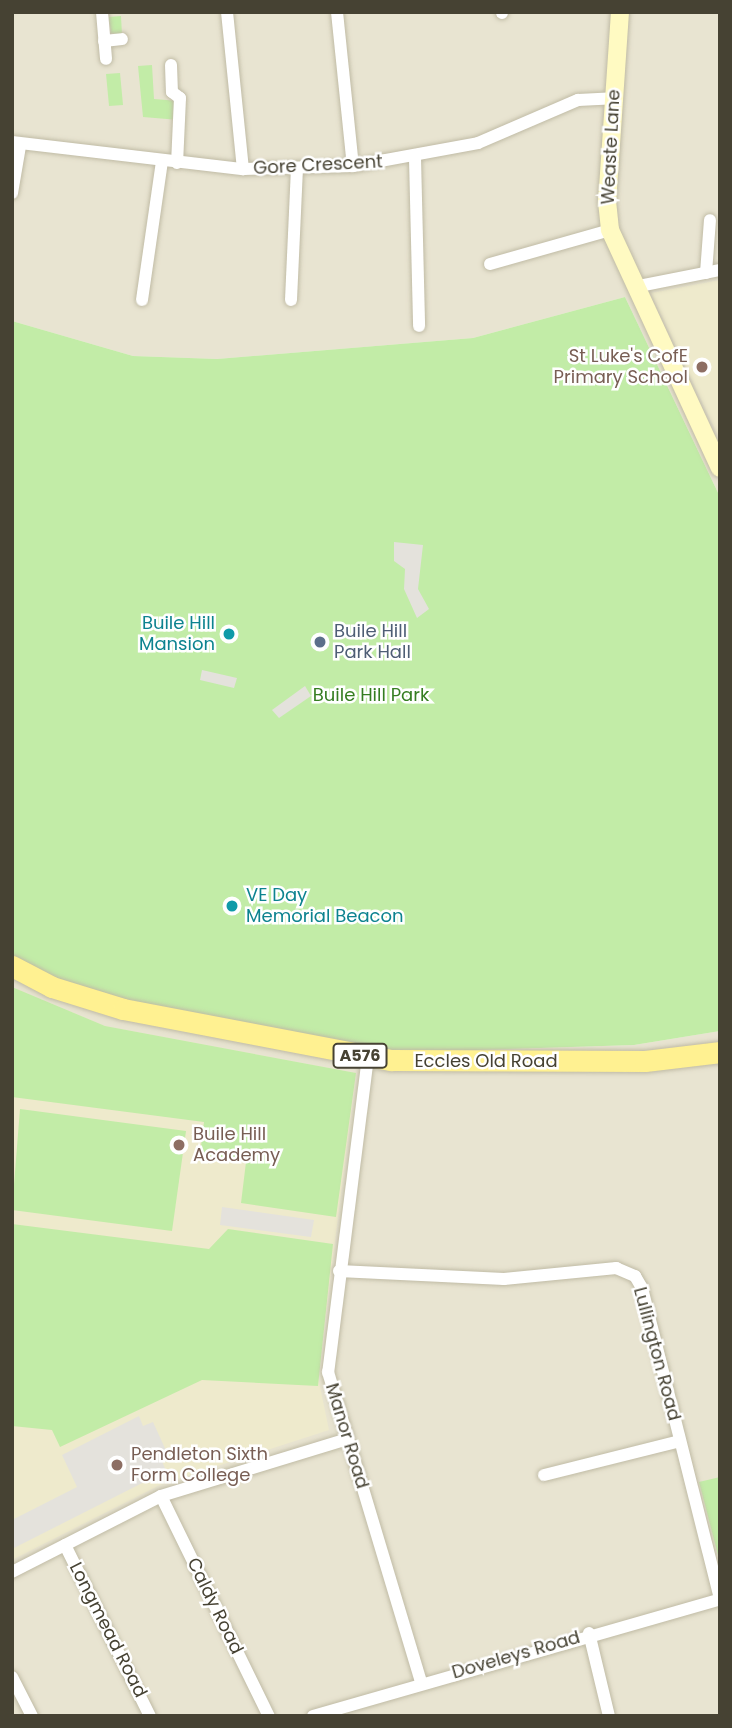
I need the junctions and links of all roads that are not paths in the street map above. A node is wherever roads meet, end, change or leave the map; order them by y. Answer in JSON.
{"nodes":[{"id":1,"x":102,"y":12,"type":"edge"},
{"id":2,"x":226,"y":12,"type":"edge"},
{"id":3,"x":337,"y":12,"type":"edge"},
{"id":4,"x":620,"y":12,"type":"edge"},
{"id":5,"x":122,"y":39,"type":"dead end"},
{"id":6,"x":104,"y":41,"type":"junction"},
{"id":7,"x":106,"y":59,"type":"dead end"},
{"id":8,"x":171,"y":65,"type":"dead end"},
{"id":9,"x":613,"y":98,"type":"junction"},
{"id":10,"x":16,"y":144,"type":"edge"},
{"id":11,"x":415,"y":158,"type":"junction"},
{"id":12,"x":162,"y":162,"type":"junction"},
{"id":13,"x":177,"y":163,"type":"junction"},
{"id":14,"x":353,"y":166,"type":"junction"},
{"id":15,"x":243,"y":169,"type":"junction"},
{"id":16,"x":297,"y":169,"type":"junction"},
{"id":17,"x":12,"y":193,"type":"edge"},
{"id":18,"x":710,"y":220,"type":"dead end"},
{"id":19,"x":610,"y":230,"type":"junction"},
{"id":20,"x":490,"y":264,"type":"dead end"},
{"id":21,"x":720,"y":270,"type":"edge"},
{"id":22,"x":706,"y":273,"type":"junction"},
{"id":23,"x":634,"y":287,"type":"junction"},
{"id":24,"x":142,"y":300,"type":"dead end"},
{"id":25,"x":291,"y":300,"type":"dead end"},
{"id":26,"x":419,"y":326,"type":"dead end"},
{"id":27,"x":720,"y":468,"type":"edge"},
{"id":28,"x":12,"y":966,"type":"edge"},
{"id":29,"x":720,"y":1052,"type":"edge"},
{"id":30,"x":368,"y":1057,"type":"junction"},
{"id":31,"x":340,"y":1271,"type":"junction"},
{"id":32,"x":348,"y":1439,"type":"junction"},
{"id":33,"x":680,"y":1441,"type":"junction"},
{"id":34,"x":544,"y":1475,"type":"dead end"},
{"id":35,"x":161,"y":1496,"type":"junction"},
{"id":36,"x":65,"y":1545,"type":"junction"},
{"id":37,"x":12,"y":1572,"type":"edge"},
{"id":38,"x":720,"y":1598,"type":"edge"},
{"id":39,"x":589,"y":1633,"type":"junction"},
{"id":40,"x":12,"y":1677,"type":"edge"},
{"id":41,"x":421,"y":1682,"type":"junction"},
{"id":42,"x":32,"y":1716,"type":"edge"},
{"id":43,"x":150,"y":1716,"type":"edge"},
{"id":44,"x":269,"y":1716,"type":"edge"},
{"id":45,"x":313,"y":1716,"type":"edge"},
{"id":46,"x":609,"y":1716,"type":"edge"}],
"edges":[{"from":1,"to":6,"type":"street"},
{"from":2,"to":15,"type":"street"},
{"from":3,"to":14,"type":"street"},
{"from":4,"to":9,"type":"main road","name":"Weaste Lane"},
{"from":5,"to":6,"type":"street"},
{"from":6,"to":7,"type":"street"},
{"from":8,"to":13,"type":"street"},
{"from":9,"to":11,"type":"street","name":"Gore Crescent"},
{"from":9,"to":19,"type":"main road","name":"Weaste Lane"},
{"from":10,"to":12,"type":"street","name":"Gore Crescent"},
{"from":10,"to":17,"type":"street"},
{"from":11,"to":14,"type":"street","name":"Gore Crescent"},
{"from":11,"to":26,"type":"street"},
{"from":12,"to":13,"type":"street","name":"Gore Crescent"},
{"from":12,"to":24,"type":"street"},
{"from":13,"to":15,"type":"street","name":"Gore Crescent"},
{"from":14,"to":16,"type":"street","name":"Gore Crescent"},
{"from":15,"to":16,"type":"street","name":"Gore Crescent"},
{"from":16,"to":25,"type":"street"},
{"from":18,"to":22,"type":"street"},
{"from":19,"to":20,"type":"street"},
{"from":19,"to":23,"type":"main road","name":"Weaste Lane"},
{"from":21,"to":22,"type":"street"},
{"from":22,"to":23,"type":"street"},
{"from":23,"to":27,"type":"main road","name":"Weaste Lane"},
{"from":28,"to":30,"type":"main road","name":"Eccles Old Road","number":"A576"},
{"from":29,"to":30,"type":"main road","name":"Eccles Old Road","number":"A576"},
{"from":30,"to":31,"type":"street","name":"Manor Road"},
{"from":31,"to":32,"type":"street","name":"Manor Road"},
{"from":31,"to":33,"type":"street","name":"Lullington Road"},
{"from":32,"to":35,"type":"street"},
{"from":32,"to":41,"type":"street","name":"Manor Road"},
{"from":33,"to":34,"type":"street"},
{"from":33,"to":38,"type":"street","name":"Lullington Road"},
{"from":35,"to":36,"type":"street"},
{"from":35,"to":44,"type":"street","name":"Caldy Road"},
{"from":36,"to":37,"type":"street"},
{"from":36,"to":43,"type":"street","name":"Longmead Road"},
{"from":38,"to":39,"type":"street","name":"Doveleys Road"},
{"from":39,"to":41,"type":"street","name":"Doveleys Road"},
{"from":39,"to":46,"type":"street"},
{"from":40,"to":42,"type":"street"},
{"from":41,"to":45,"type":"street","name":"Doveleys Road"}]}
